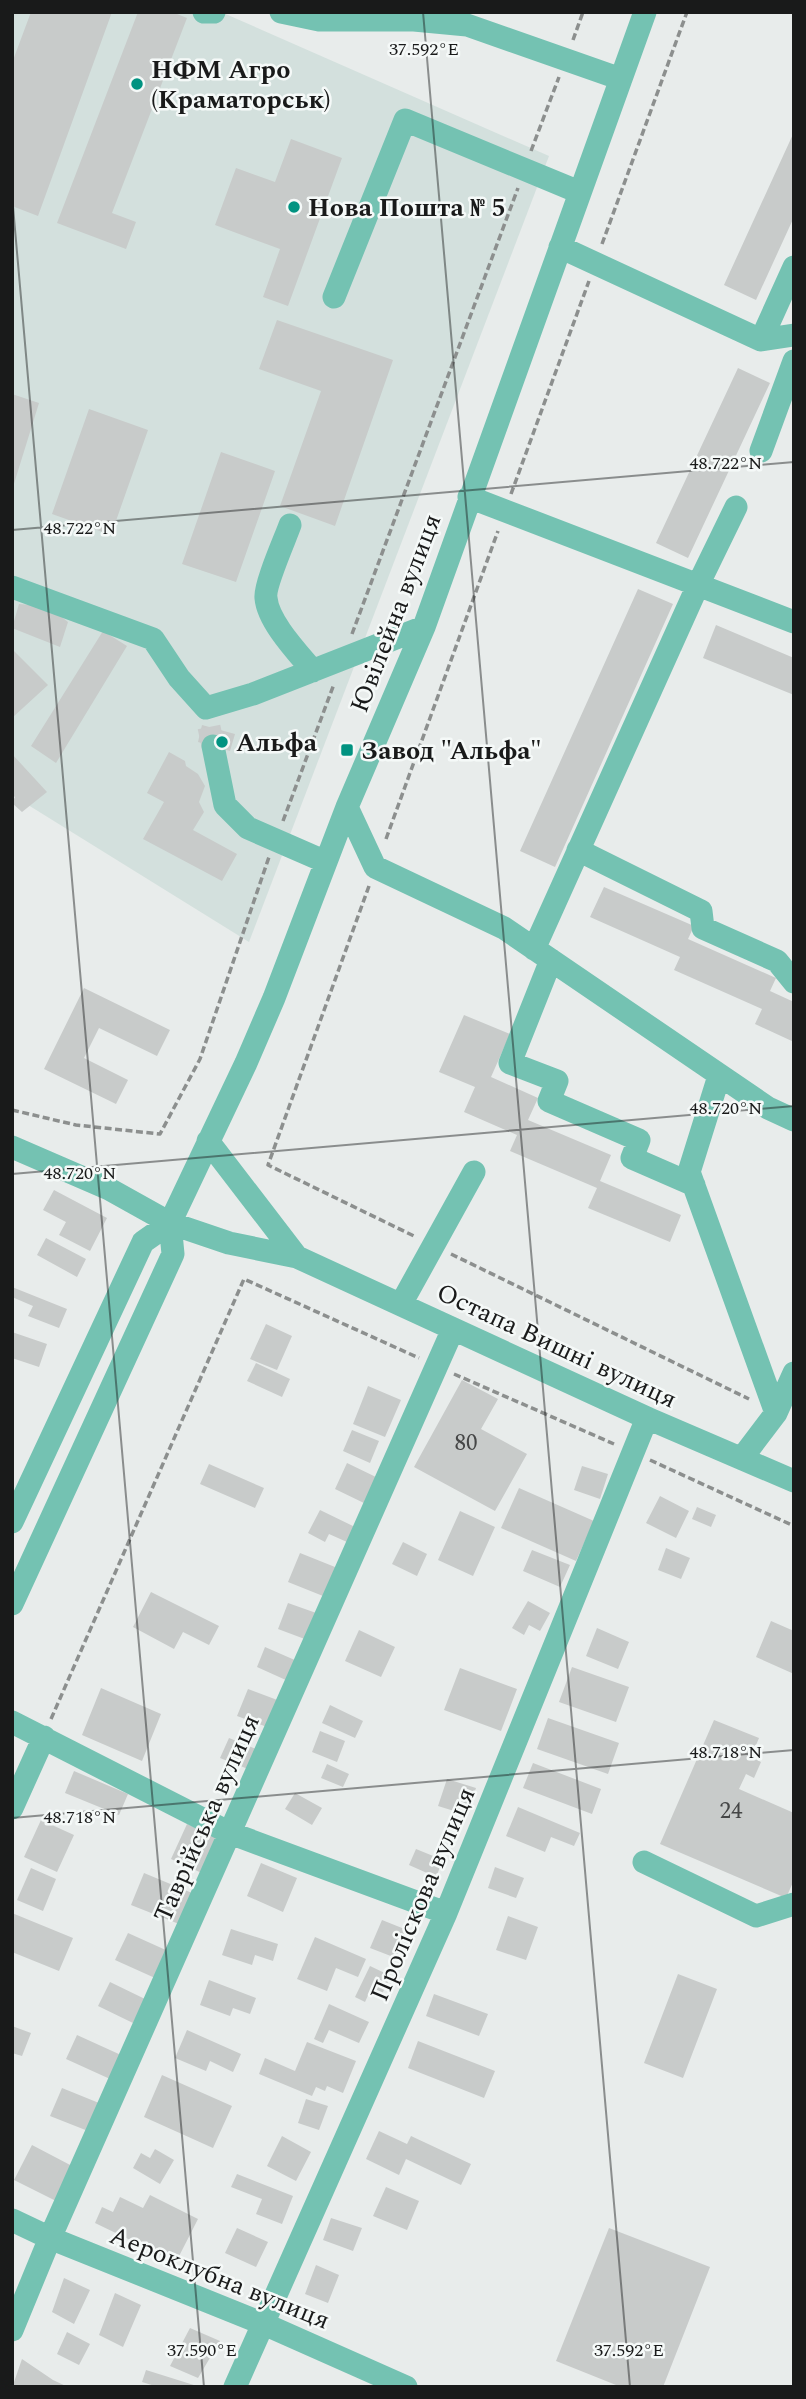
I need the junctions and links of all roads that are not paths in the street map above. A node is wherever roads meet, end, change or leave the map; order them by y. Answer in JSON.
{"nodes":[{"id":1,"x":204,"y":12,"type":"edge"},
{"id":2,"x":214,"y":12,"type":"edge"},
{"id":3,"x":281,"y":12,"type":"edge"},
{"id":4,"x":645,"y":12,"type":"edge"},
{"id":5,"x":316,"y":16,"type":"edge"},
{"id":6,"x":621,"y":79,"type":"junction"},
{"id":7,"x":579,"y":192,"type":"junction"},
{"id":8,"x":560,"y":247,"type":"junction"},
{"id":9,"x":794,"y":267,"type":"edge"},
{"id":10,"x":334,"y":297,"type":"dead end"},
{"id":11,"x":794,"y":335,"type":"edge"},
{"id":12,"x":761,"y":340,"type":"junction"},
{"id":13,"x":794,"y":361,"type":"edge"},
{"id":14,"x":761,"y":451,"type":"dead end"},
{"id":15,"x":469,"y":497,"type":"junction"},
{"id":16,"x":736,"y":507,"type":"dead end"},
{"id":17,"x":290,"y":525,"type":"dead end"},
{"id":18,"x":698,"y":585,"type":"junction"},
{"id":19,"x":12,"y":587,"type":"edge"},
{"id":20,"x":794,"y":622,"type":"edge"},
{"id":21,"x":424,"y":627,"type":"junction"},
{"id":22,"x":313,"y":671,"type":"junction"},
{"id":23,"x":209,"y":727,"type":"junction"},
{"id":24,"x":347,"y":807,"type":"junction"},
{"id":25,"x":578,"y":850,"type":"junction"},
{"id":26,"x":326,"y":862,"type":"junction"},
{"id":27,"x":542,"y":954,"type":"junction"},
{"id":28,"x":794,"y":982,"type":"edge"},
{"id":29,"x":719,"y":1076,"type":"junction"},
{"id":30,"x":794,"y":1120,"type":"edge"},
{"id":31,"x":208,"y":1142,"type":"junction"},
{"id":32,"x":12,"y":1147,"type":"edge"},
{"id":33,"x":474,"y":1172,"type":"dead end"},
{"id":34,"x":694,"y":1185,"type":"junction"},
{"id":35,"x":170,"y":1223,"type":"junction"},
{"id":36,"x":297,"y":1257,"type":"junction"},
{"id":37,"x":401,"y":1304,"type":"junction"},
{"id":38,"x":453,"y":1329,"type":"junction"},
{"id":39,"x":794,"y":1373,"type":"edge"},
{"id":40,"x":776,"y":1413,"type":"junction"},
{"id":41,"x":647,"y":1418,"type":"junction"},
{"id":42,"x":742,"y":1458,"type":"junction"},
{"id":43,"x":794,"y":1481,"type":"edge"},
{"id":44,"x":12,"y":1522,"type":"edge"},
{"id":45,"x":12,"y":1604,"type":"edge"},
{"id":46,"x":12,"y":1722,"type":"edge"},
{"id":47,"x":44,"y":1737,"type":"junction"},
{"id":48,"x":12,"y":1808,"type":"edge"},
{"id":49,"x":230,"y":1833,"type":"junction"},
{"id":50,"x":644,"y":1862,"type":"dead end"},
{"id":51,"x":794,"y":1904,"type":"edge"},
{"id":52,"x":446,"y":1913,"type":"junction"},
{"id":53,"x":12,"y":2220,"type":"edge"},
{"id":54,"x":50,"y":2238,"type":"junction"},
{"id":55,"x":264,"y":2324,"type":"junction"},
{"id":56,"x":12,"y":2330,"type":"edge"},
{"id":57,"x":235,"y":2387,"type":"edge"},
{"id":58,"x":406,"y":2387,"type":"edge"}],
"edges":[{"from":1,"to":2,"type":"street"},
{"from":3,"to":5,"type":"street"},
{"from":4,"to":6,"type":"street","name":"Ювілейна вулиця"},
{"from":5,"to":6,"type":"street"},
{"from":6,"to":7,"type":"street","name":"Ювілейна вулиця"},
{"from":7,"to":8,"type":"street","name":"Ювілейна вулиця"},
{"from":7,"to":10,"type":"street"},
{"from":8,"to":12,"type":"street"},
{"from":8,"to":15,"type":"street","name":"Ювілейна вулиця"},
{"from":9,"to":12,"type":"street"},
{"from":11,"to":12,"type":"street"},
{"from":13,"to":14,"type":"street"},
{"from":15,"to":18,"type":"street"},
{"from":15,"to":21,"type":"street","name":"Ювілейна вулиця"},
{"from":16,"to":18,"type":"street"},
{"from":17,"to":22,"type":"street"},
{"from":18,"to":20,"type":"street"},
{"from":18,"to":25,"type":"street"},
{"from":19,"to":23,"type":"street"},
{"from":21,"to":22,"type":"street"},
{"from":21,"to":24,"type":"street","name":"Ювілейна вулиця"},
{"from":22,"to":23,"type":"street"},
{"from":23,"to":26,"type":"street"},
{"from":24,"to":26,"type":"street","name":"Ювілейна вулиця"},
{"from":24,"to":27,"type":"street"},
{"from":25,"to":27,"type":"street"},
{"from":25,"to":28,"type":"street"},
{"from":26,"to":31,"type":"street","name":"Ювілейна вулиця"},
{"from":27,"to":29,"type":"street"},
{"from":27,"to":34,"type":"street"},
{"from":29,"to":30,"type":"street"},
{"from":29,"to":34,"type":"street"},
{"from":31,"to":35,"type":"street","name":"Ювілейна вулиця"},
{"from":31,"to":36,"type":"street"},
{"from":32,"to":35,"type":"street"},
{"from":33,"to":37,"type":"street"},
{"from":34,"to":40,"type":"street"},
{"from":35,"to":36,"type":"street","name":"Остапа Вишні вулиця"},
{"from":35,"to":44,"type":"street"},
{"from":35,"to":45,"type":"street"},
{"from":36,"to":37,"type":"street","name":"Остапа Вишні вулиця"},
{"from":37,"to":38,"type":"street","name":"Остапа Вишні вулиця"},
{"from":38,"to":41,"type":"street","name":"Остапа Вишні вулиця"},
{"from":38,"to":49,"type":"street","name":"Таврійська вулиця"},
{"from":39,"to":40,"type":"street"},
{"from":40,"to":42,"type":"street"},
{"from":41,"to":42,"type":"street","name":"Остапа Вишні вулиця"},
{"from":41,"to":52,"type":"street","name":"Проліскова вулиця"},
{"from":42,"to":43,"type":"street","name":"Остапа Вишні вулиця"},
{"from":46,"to":47,"type":"street"},
{"from":47,"to":48,"type":"street"},
{"from":47,"to":49,"type":"street"},
{"from":49,"to":52,"type":"street"},
{"from":49,"to":54,"type":"street","name":"Таврійська вулиця"},
{"from":50,"to":51,"type":"street"},
{"from":52,"to":55,"type":"street","name":"Проліскова вулиця"},
{"from":53,"to":54,"type":"street","name":"Аероклубна вулиця"},
{"from":54,"to":55,"type":"street","name":"Аероклубна вулиця"},
{"from":54,"to":56,"type":"street","name":"Таврійська вулиця"},
{"from":55,"to":57,"type":"street","name":"Проліскова вулиця"},
{"from":55,"to":58,"type":"street","name":"Аероклубна вулиця"}]}
